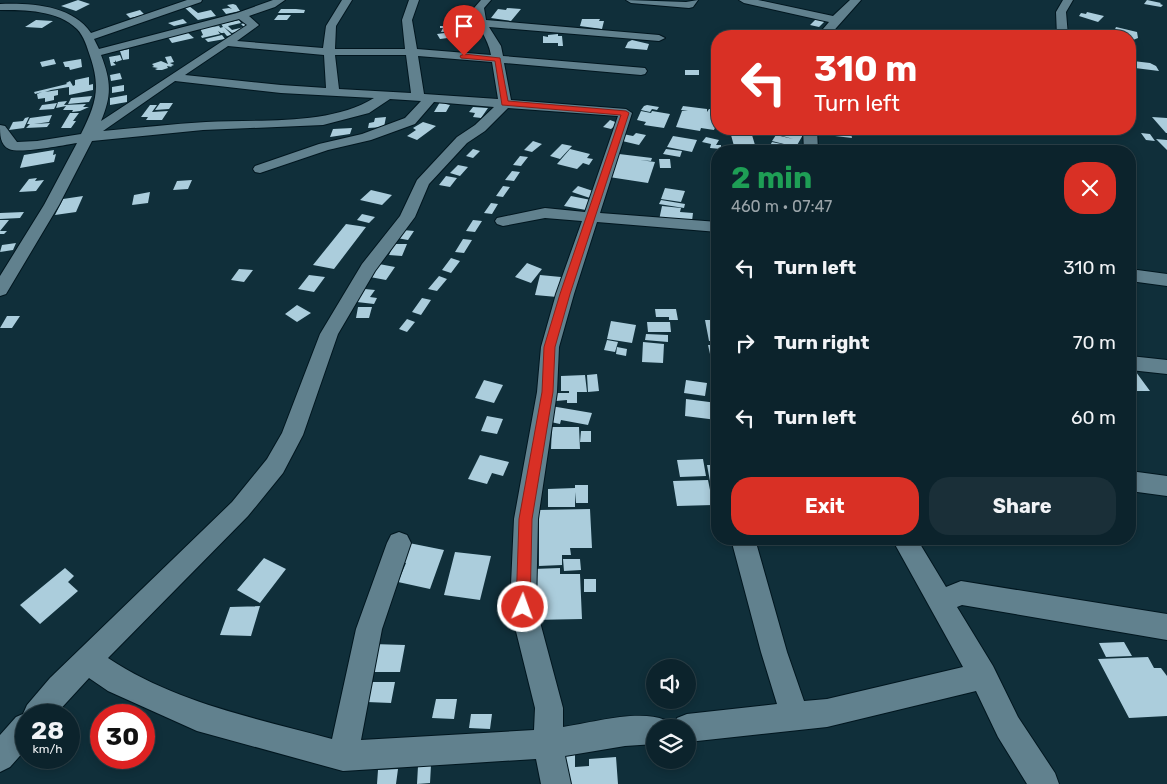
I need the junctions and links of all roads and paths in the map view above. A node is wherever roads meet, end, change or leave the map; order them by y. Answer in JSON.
{"nodes":[{"id":1,"x":197,"y":0,"type":"edge"},
{"id":2,"x":280,"y":0,"type":"edge"},
{"id":3,"x":346,"y":0,"type":"edge"},
{"id":4,"x":414,"y":0,"type":"edge"},
{"id":5,"x":486,"y":0,"type":"edge"},
{"id":6,"x":631,"y":0,"type":"edge"},
{"id":7,"x":693,"y":0,"type":"edge"},
{"id":8,"x":744,"y":0,"type":"edge"},
{"id":9,"x":856,"y":0,"type":"edge"},
{"id":10,"x":1068,"y":0,"type":"edge"},
{"id":11,"x":0,"y":6,"type":"edge"},
{"id":12,"x":241,"y":15,"type":"junction"},
{"id":13,"x":835,"y":20,"type":"junction"},
{"id":14,"x":482,"y":23,"type":"junction"},
{"id":15,"x":828,"y":30,"type":"edge"},
{"id":16,"x":1062,"y":30,"type":"edge"},
{"id":17,"x":87,"y":38,"type":"junction"},
{"id":18,"x":659,"y":38,"type":"dead end"},
{"id":19,"x":227,"y":43,"type":"junction"},
{"id":20,"x":330,"y":52,"type":"junction"},
{"id":21,"x":412,"y":52,"type":"junction"},
{"id":22,"x":95,"y":53,"type":"junction"},
{"id":23,"x":498,"y":59,"type":"junction"},
{"id":24,"x":641,"y":71,"type":"dead end"},
{"id":25,"x":173,"y":77,"type":"junction"},
{"id":26,"x":333,"y":92,"type":"junction"},
{"id":27,"x":388,"y":95,"type":"junction"},
{"id":28,"x":424,"y":97,"type":"junction"},
{"id":29,"x":505,"y":103,"type":"junction"},
{"id":30,"x":0,"y":129,"type":"edge"},
{"id":31,"x":87,"y":137,"type":"junction"},
{"id":32,"x":260,"y":169,"type":"dead end"},
{"id":33,"x":592,"y":216,"type":"junction"},
{"id":34,"x":503,"y":221,"type":"dead end"},
{"id":35,"x":711,"y":226,"type":"edge"},
{"id":36,"x":1136,"y":276,"type":"edge"},
{"id":37,"x":1167,"y":280,"type":"edge"},
{"id":38,"x":0,"y":290,"type":"edge"},
{"id":39,"x":1136,"y":364,"type":"edge"},
{"id":40,"x":1167,"y":367,"type":"edge"},
{"id":41,"x":1136,"y":481,"type":"edge"},
{"id":42,"x":1167,"y":486,"type":"edge"},
{"id":43,"x":399,"y":543,"type":"dead end"},
{"id":44,"x":745,"y":545,"type":"edge"},
{"id":45,"x":907,"y":545,"type":"edge"},
{"id":46,"x":940,"y":602,"type":"junction"},
{"id":47,"x":1167,"y":627,"type":"edge"},
{"id":48,"x":88,"y":661,"type":"junction"},
{"id":49,"x":983,"y":676,"type":"junction"},
{"id":50,"x":47,"y":704,"type":"edge"},
{"id":51,"x":795,"y":716,"type":"junction"},
{"id":52,"x":696,"y":727,"type":"edge"},
{"id":53,"x":646,"y":731,"type":"edge"},
{"id":54,"x":15,"y":740,"type":"edge"},
{"id":55,"x":548,"y":744,"type":"junction"},
{"id":56,"x":343,"y":756,"type":"junction"},
{"id":57,"x":0,"y":757,"type":"edge"},
{"id":58,"x":556,"y":784,"type":"edge"},
{"id":59,"x":1044,"y":784,"type":"edge"}],
"edges":[{"from":1,"to":17,"type":"street"},
{"from":2,"to":12,"type":"street"},
{"from":3,"to":20,"type":"street"},
{"from":4,"to":21,"type":"street"},
{"from":5,"to":14,"type":"street"},
{"from":6,"to":7,"type":"street"},
{"from":8,"to":13,"type":"street"},
{"from":9,"to":13,"type":"street"},
{"from":10,"to":16,"type":"street"},
{"from":11,"to":17,"type":"street"},
{"from":12,"to":19,"type":"street"},
{"from":12,"to":22,"type":"street"},
{"from":13,"to":15,"type":"street"},
{"from":14,"to":18,"type":"street"},
{"from":14,"to":23,"type":"street"},
{"from":17,"to":22,"type":"street"},
{"from":19,"to":20,"type":"street"},
{"from":19,"to":25,"type":"street"},
{"from":20,"to":21,"type":"street"},
{"from":20,"to":26,"type":"street"},
{"from":21,"to":23,"type":"street"},
{"from":21,"to":28,"type":"street"},
{"from":22,"to":31,"type":"street"},
{"from":23,"to":24,"type":"street"},
{"from":23,"to":29,"type":"street"},
{"from":25,"to":26,"type":"street"},
{"from":25,"to":31,"type":"street"},
{"from":26,"to":27,"type":"street"},
{"from":27,"to":28,"type":"street"},
{"from":27,"to":31,"type":"street"},
{"from":28,"to":29,"type":"street"},
{"from":28,"to":32,"type":"street"},
{"from":29,"to":33,"type":"street"},
{"from":29,"to":48,"type":"street"},
{"from":30,"to":31,"type":"street"},
{"from":31,"to":38,"type":"street"},
{"from":33,"to":34,"type":"street"},
{"from":33,"to":35,"type":"street"},
{"from":33,"to":55,"type":"street"},
{"from":36,"to":37,"type":"street"},
{"from":39,"to":40,"type":"street"},
{"from":41,"to":42,"type":"street"},
{"from":43,"to":56,"type":"street"},
{"from":44,"to":51,"type":"street"},
{"from":45,"to":46,"type":"street"},
{"from":46,"to":47,"type":"street"},
{"from":46,"to":49,"type":"street"},
{"from":48,"to":50,"type":"street"},
{"from":48,"to":56,"type":"street"},
{"from":49,"to":51,"type":"street"},
{"from":49,"to":59,"type":"street"},
{"from":51,"to":52,"type":"street"},
{"from":53,"to":55,"type":"street"},
{"from":54,"to":57,"type":"street"},
{"from":55,"to":56,"type":"street"},
{"from":55,"to":58,"type":"street"}]}
